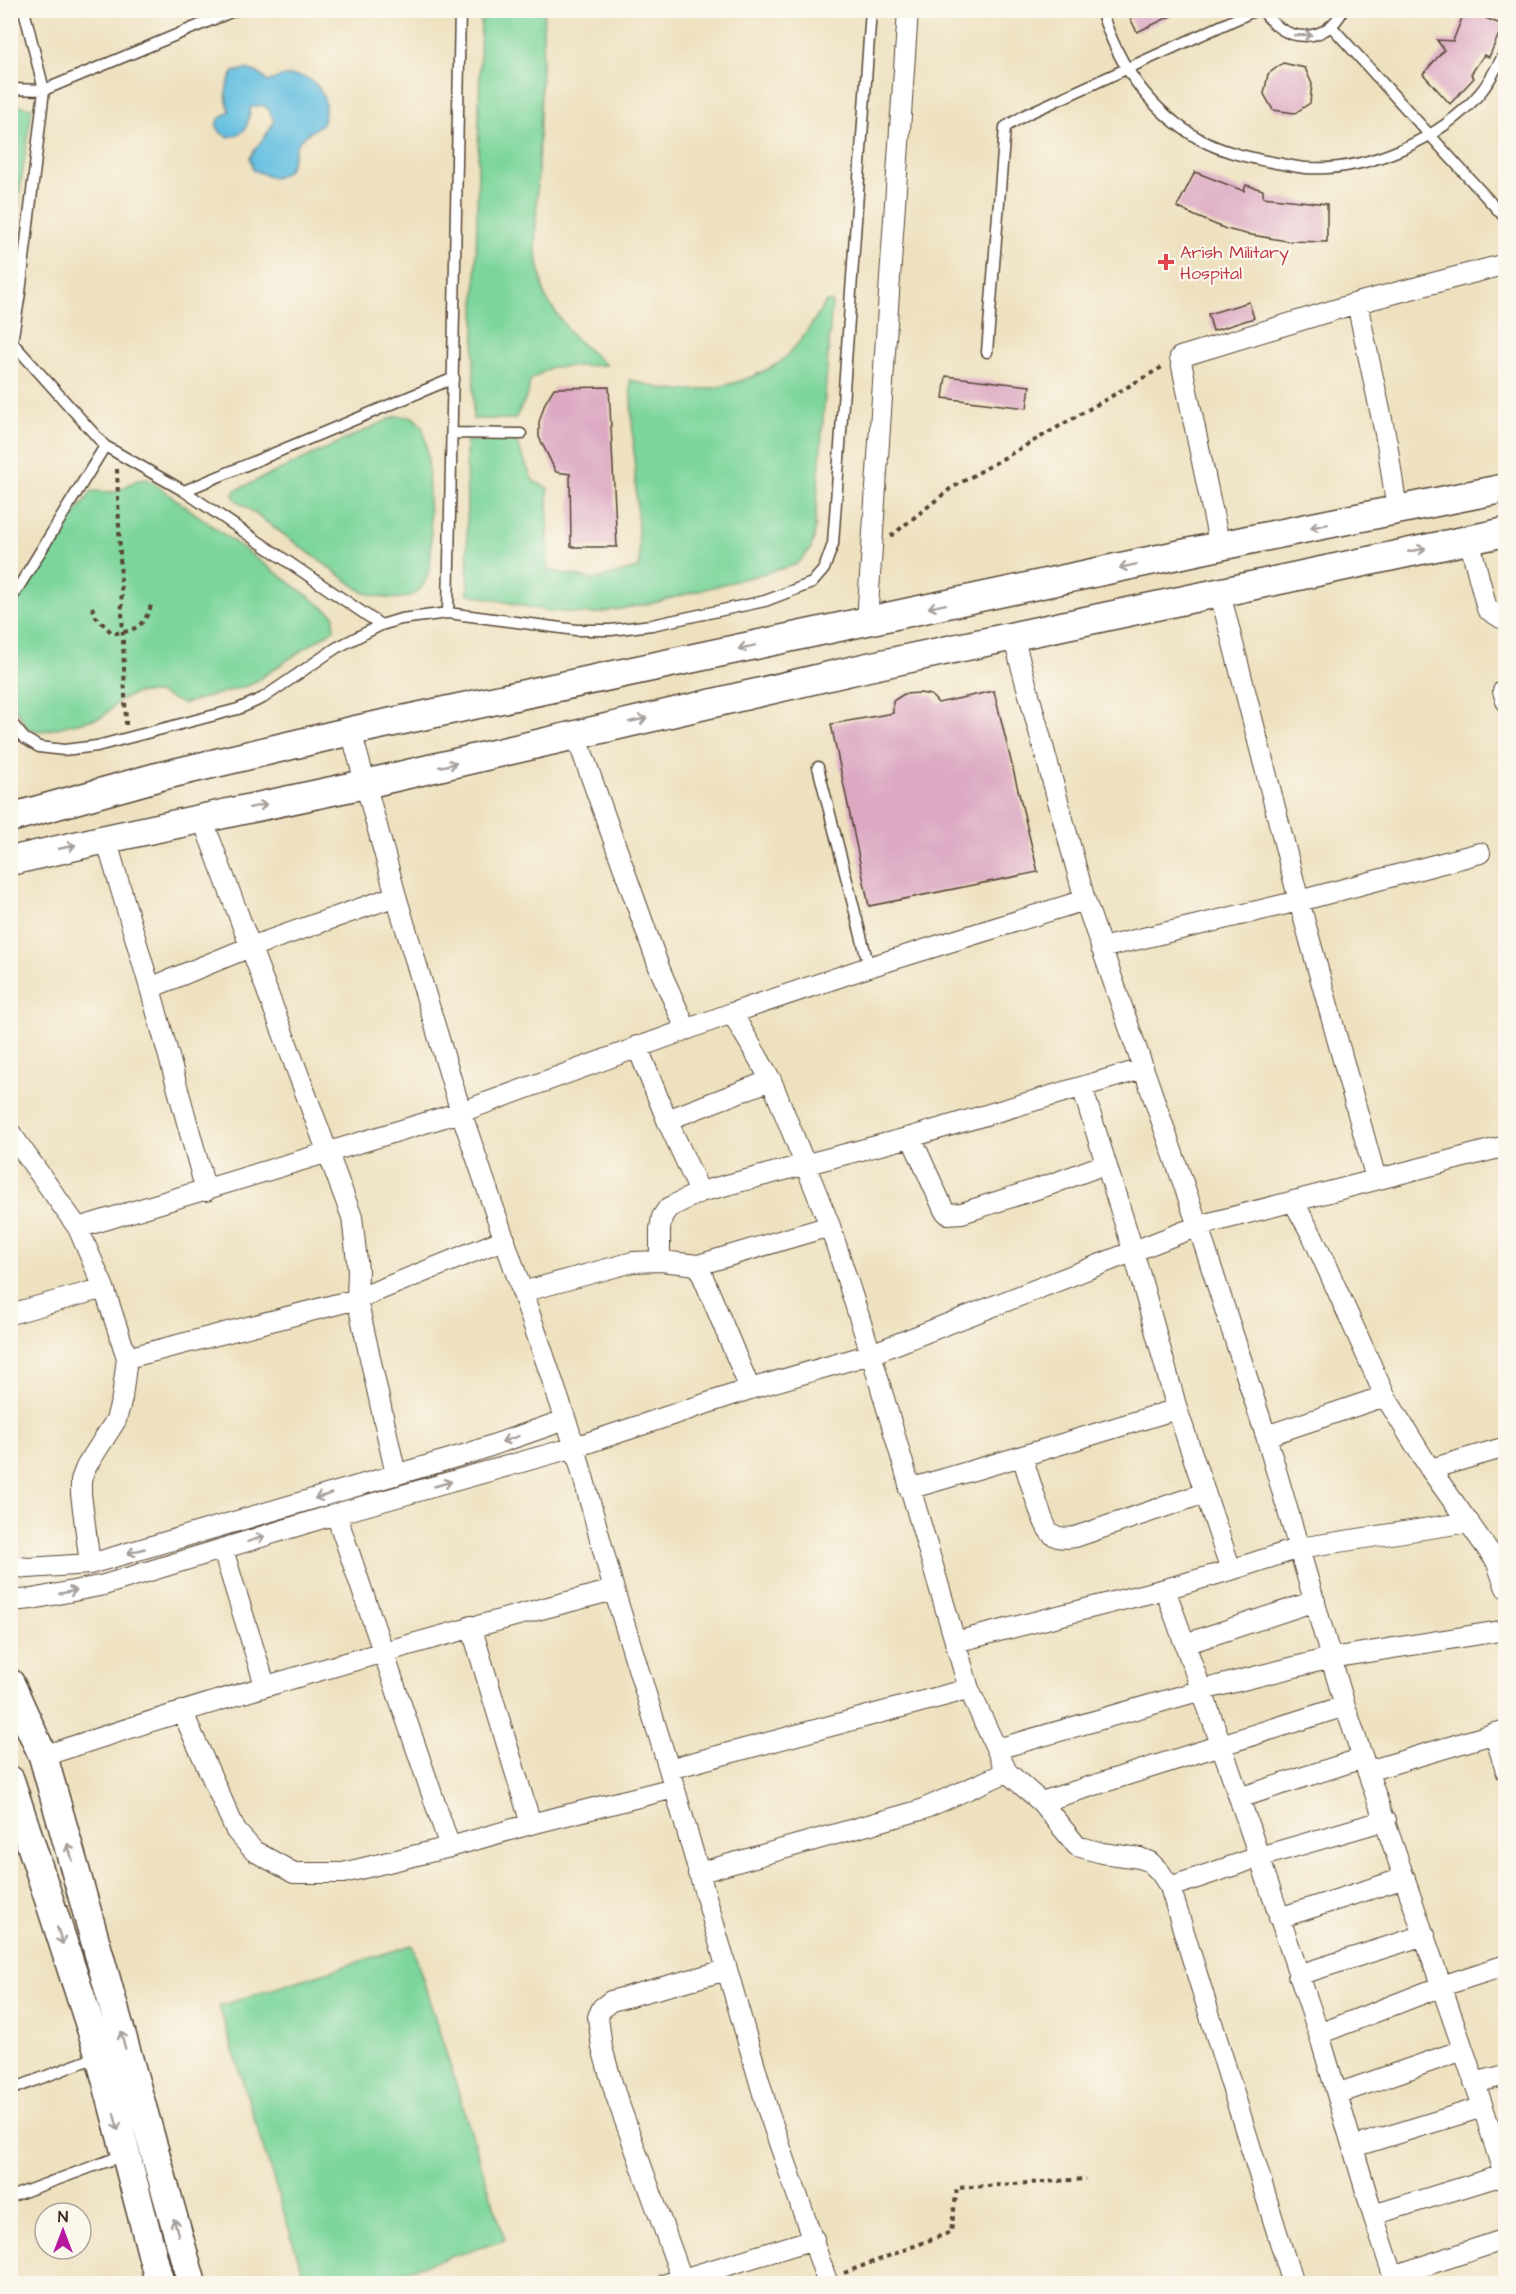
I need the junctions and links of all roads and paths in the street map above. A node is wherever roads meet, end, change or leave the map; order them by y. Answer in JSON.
{"nodes":[{"id":1,"x":24,"y":10,"type":"edge"},
{"id":2,"x":236,"y":10,"type":"edge"},
{"id":3,"x":460,"y":10,"type":"edge"},
{"id":4,"x":871,"y":10,"type":"edge"},
{"id":5,"x":908,"y":10,"type":"edge"},
{"id":6,"x":1101,"y":10,"type":"edge"},
{"id":7,"x":1256,"y":10,"type":"edge"},
{"id":8,"x":1263,"y":10,"type":"edge"},
{"id":9,"x":1343,"y":10,"type":"edge"},
{"id":10,"x":1331,"y":26,"type":"junction"},
{"id":11,"x":1506,"y":50,"type":"edge"},
{"id":12,"x":1126,"y":70,"type":"junction"},
{"id":13,"x":10,"y":89,"type":"edge"},
{"id":14,"x":44,"y":90,"type":"junction"},
{"id":15,"x":1431,"y":135,"type":"junction"},
{"id":16,"x":1506,"y":219,"type":"edge"},
{"id":17,"x":1506,"y":264,"type":"edge"},
{"id":18,"x":1357,"y":303,"type":"junction"},
{"id":19,"x":11,"y":341,"type":"edge"},
{"id":20,"x":987,"y":352,"type":"dead end"},
{"id":21,"x":1180,"y":357,"type":"junction"},
{"id":22,"x":454,"y":378,"type":"junction"},
{"id":23,"x":453,"y":433,"type":"junction"},
{"id":24,"x":521,"y":434,"type":"dead end"},
{"id":25,"x":105,"y":446,"type":"junction"},
{"id":26,"x":116,"y":453,"type":"junction"},
{"id":27,"x":1506,"y":488,"type":"edge"},
{"id":28,"x":184,"y":491,"type":"junction"},
{"id":29,"x":1397,"y":510,"type":"junction"},
{"id":30,"x":1350,"y":519,"type":"junction"},
{"id":31,"x":1506,"y":532,"type":"edge"},
{"id":32,"x":1469,"y":539,"type":"junction"},
{"id":33,"x":1220,"y":548,"type":"junction"},
{"id":34,"x":870,"y":553,"type":"junction"},
{"id":35,"x":1359,"y":562,"type":"junction"},
{"id":36,"x":1220,"y":593,"type":"junction"},
{"id":37,"x":10,"y":601,"type":"edge"},
{"id":38,"x":152,"y":602,"type":"dead end"},
{"id":39,"x":92,"y":608,"type":"dead end"},
{"id":40,"x":448,"y":613,"type":"junction"},
{"id":41,"x":1506,"y":618,"type":"edge"},
{"id":42,"x":867,"y":621,"type":"junction"},
{"id":43,"x":381,"y":625,"type":"junction"},
{"id":44,"x":123,"y":633,"type":"junction"},
{"id":45,"x":1013,"y":636,"type":"junction"},
{"id":46,"x":10,"y":721,"type":"edge"},
{"id":47,"x":351,"y":731,"type":"junction"},
{"id":48,"x":576,"y":735,"type":"junction"},
{"id":49,"x":126,"y":738,"type":"junction"},
{"id":50,"x":818,"y":767,"type":"dead end"},
{"id":51,"x":365,"y":784,"type":"junction"},
{"id":52,"x":10,"y":818,"type":"edge"},
{"id":53,"x":202,"y":818,"type":"junction"},
{"id":54,"x":106,"y":839,"type":"junction"},
{"id":55,"x":1480,"y":853,"type":"dead end"},
{"id":56,"x":10,"y":861,"type":"edge"},
{"id":57,"x":396,"y":896,"type":"junction"},
{"id":58,"x":1085,"y":900,"type":"junction"},
{"id":59,"x":1299,"y":901,"type":"junction"},
{"id":60,"x":250,"y":947,"type":"junction"},
{"id":61,"x":1101,"y":948,"type":"junction"},
{"id":62,"x":869,"y":967,"type":"junction"},
{"id":63,"x":150,"y":988,"type":"junction"},
{"id":64,"x":732,"y":1013,"type":"junction"},
{"id":65,"x":686,"y":1029,"type":"junction"},
{"id":66,"x":637,"y":1046,"type":"junction"},
{"id":67,"x":1142,"y":1069,"type":"junction"},
{"id":68,"x":771,"y":1080,"type":"junction"},
{"id":69,"x":1082,"y":1087,"type":"junction"},
{"id":70,"x":461,"y":1112,"type":"junction"},
{"id":71,"x":667,"y":1120,"type":"junction"},
{"id":72,"x":10,"y":1132,"type":"edge"},
{"id":73,"x":911,"y":1137,"type":"junction"},
{"id":74,"x":1506,"y":1146,"type":"edge"},
{"id":75,"x":328,"y":1154,"type":"junction"},
{"id":76,"x":806,"y":1163,"type":"junction"},
{"id":77,"x":1105,"y":1164,"type":"junction"},
{"id":78,"x":1376,"y":1179,"type":"junction"},
{"id":79,"x":206,"y":1191,"type":"junction"},
{"id":80,"x":700,"y":1192,"type":"junction"},
{"id":81,"x":1293,"y":1201,"type":"junction"},
{"id":82,"x":830,"y":1226,"type":"junction"},
{"id":83,"x":1198,"y":1226,"type":"junction"},
{"id":84,"x":78,"y":1228,"type":"junction"},
{"id":85,"x":505,"y":1239,"type":"junction"},
{"id":86,"x":1133,"y":1250,"type":"junction"},
{"id":87,"x":660,"y":1261,"type":"junction"},
{"id":88,"x":698,"y":1266,"type":"junction"},
{"id":89,"x":104,"y":1288,"type":"junction"},
{"id":90,"x":522,"y":1292,"type":"junction"},
{"id":91,"x":357,"y":1299,"type":"junction"},
{"id":92,"x":10,"y":1314,"type":"edge"},
{"id":93,"x":871,"y":1354,"type":"junction"},
{"id":94,"x":127,"y":1358,"type":"junction"},
{"id":95,"x":750,"y":1389,"type":"junction"},
{"id":96,"x":1385,"y":1396,"type":"junction"},
{"id":97,"x":1177,"y":1409,"type":"junction"},
{"id":98,"x":565,"y":1420,"type":"junction"},
{"id":99,"x":1266,"y":1436,"type":"junction"},
{"id":100,"x":575,"y":1447,"type":"junction"},
{"id":101,"x":1506,"y":1447,"type":"edge"},
{"id":102,"x":1022,"y":1456,"type":"junction"},
{"id":103,"x":1430,"y":1469,"type":"junction"},
{"id":104,"x":396,"y":1475,"type":"junction"},
{"id":105,"x":909,"y":1489,"type":"junction"},
{"id":106,"x":1204,"y":1493,"type":"junction"},
{"id":107,"x":336,"y":1514,"type":"junction"},
{"id":108,"x":1469,"y":1522,"type":"junction"},
{"id":109,"x":1299,"y":1548,"type":"junction"},
{"id":110,"x":223,"y":1550,"type":"junction"},
{"id":111,"x":1501,"y":1560,"type":"edge"},
{"id":112,"x":90,"y":1564,"type":"junction"},
{"id":113,"x":10,"y":1566,"type":"edge"},
{"id":114,"x":1231,"y":1570,"type":"junction"},
{"id":115,"x":1506,"y":1588,"type":"edge"},
{"id":116,"x":1165,"y":1589,"type":"junction"},
{"id":117,"x":614,"y":1590,"type":"junction"},
{"id":118,"x":10,"y":1601,"type":"edge"},
{"id":119,"x":1315,"y":1601,"type":"junction"},
{"id":120,"x":471,"y":1626,"type":"junction"},
{"id":121,"x":1506,"y":1630,"type":"edge"},
{"id":122,"x":955,"y":1642,"type":"junction"},
{"id":123,"x":1185,"y":1644,"type":"junction"},
{"id":124,"x":382,"y":1652,"type":"junction"},
{"id":125,"x":1331,"y":1658,"type":"junction"},
{"id":126,"x":10,"y":1683,"type":"edge"},
{"id":127,"x":265,"y":1685,"type":"junction"},
{"id":128,"x":969,"y":1689,"type":"junction"},
{"id":129,"x":1202,"y":1690,"type":"junction"},
{"id":130,"x":1345,"y":1706,"type":"junction"},
{"id":131,"x":182,"y":1711,"type":"junction"},
{"id":132,"x":1500,"y":1732,"type":"edge"},
{"id":133,"x":1221,"y":1744,"type":"junction"},
{"id":134,"x":997,"y":1749,"type":"junction"},
{"id":135,"x":43,"y":1756,"type":"junction"},
{"id":136,"x":1366,"y":1764,"type":"junction"},
{"id":137,"x":669,"y":1769,"type":"junction"},
{"id":138,"x":1008,"y":1772,"type":"junction"},
{"id":139,"x":1506,"y":1772,"type":"edge"},
{"id":140,"x":10,"y":1780,"type":"edge"},
{"id":141,"x":674,"y":1788,"type":"junction"},
{"id":142,"x":1239,"y":1798,"type":"junction"},
{"id":143,"x":1041,"y":1802,"type":"junction"},
{"id":144,"x":1386,"y":1820,"type":"junction"},
{"id":145,"x":531,"y":1824,"type":"junction"},
{"id":146,"x":450,"y":1848,"type":"junction"},
{"id":147,"x":1259,"y":1857,"type":"junction"},
{"id":148,"x":698,"y":1872,"type":"junction"},
{"id":149,"x":1405,"y":1878,"type":"junction"},
{"id":150,"x":1170,"y":1887,"type":"junction"},
{"id":151,"x":1280,"y":1918,"type":"junction"},
{"id":152,"x":1425,"y":1935,"type":"junction"},
{"id":153,"x":1506,"y":1965,"type":"edge"},
{"id":154,"x":727,"y":1970,"type":"junction"},
{"id":155,"x":1298,"y":1975,"type":"junction"},
{"id":156,"x":1442,"y":1986,"type":"junction"},
{"id":157,"x":1319,"y":2034,"type":"junction"},
{"id":158,"x":1463,"y":2050,"type":"junction"},
{"id":159,"x":100,"y":2056,"type":"junction"},
{"id":160,"x":1506,"y":2074,"type":"edge"},
{"id":161,"x":1474,"y":2083,"type":"junction"},
{"id":162,"x":10,"y":2090,"type":"edge"},
{"id":163,"x":1337,"y":2094,"type":"junction"},
{"id":164,"x":1483,"y":2107,"type":"junction"},
{"id":165,"x":1353,"y":2147,"type":"junction"},
{"id":166,"x":124,"y":2155,"type":"junction"},
{"id":167,"x":1504,"y":2178,"type":"edge"},
{"id":168,"x":1086,"y":2179,"type":"dead end"},
{"id":169,"x":10,"y":2196,"type":"edge"},
{"id":170,"x":1373,"y":2215,"type":"junction"},
{"id":171,"x":814,"y":2239,"type":"junction"},
{"id":172,"x":1506,"y":2239,"type":"edge"},
{"id":173,"x":686,"y":2280,"type":"edge"},
{"id":174,"x":1395,"y":2280,"type":"edge"},
{"id":175,"x":828,"y":2282,"type":"edge"},
{"id":176,"x":160,"y":2283,"type":"edge"},
{"id":177,"x":192,"y":2283,"type":"edge"},
{"id":178,"x":1293,"y":2283,"type":"edge"}],
"edges":[{"from":1,"to":14,"type":"lane"},
{"from":2,"to":14,"type":"lane"},
{"from":3,"to":22,"type":"lane"},
{"from":4,"to":40,"type":"lane"},
{"from":5,"to":34,"type":"street"},
{"from":6,"to":12,"type":"lane"},
{"from":7,"to":12,"type":"lane"},
{"from":8,"to":10,"type":"lane","one_way":true},
{"from":9,"to":10,"type":"lane"},
{"from":10,"to":15,"type":"lane"},
{"from":11,"to":15,"type":"lane"},
{"from":12,"to":15,"type":"lane"},
{"from":12,"to":20,"type":"lane"},
{"from":13,"to":14,"type":"lane"},
{"from":14,"to":19,"type":"lane"},
{"from":15,"to":16,"type":"lane"},
{"from":17,"to":18,"type":"street"},
{"from":18,"to":21,"type":"street"},
{"from":18,"to":29,"type":"street"},
{"from":19,"to":25,"type":"lane"},
{"from":21,"to":33,"type":"street"},
{"from":21,"to":34,"type":"path"},
{"from":22,"to":23,"type":"lane"},
{"from":22,"to":28,"type":"lane"},
{"from":23,"to":24,"type":"lane"},
{"from":23,"to":40,"type":"lane"},
{"from":25,"to":26,"type":"lane"},
{"from":25,"to":37,"type":"lane"},
{"from":26,"to":28,"type":"lane"},
{"from":26,"to":44,"type":"path"},
{"from":27,"to":29,"type":"main road"},
{"from":28,"to":43,"type":"lane"},
{"from":29,"to":30,"type":"main road"},
{"from":30,"to":33,"type":"main road","one_way":true},
{"from":30,"to":35,"type":"main road"},
{"from":31,"to":32,"type":"main road"},
{"from":35,"to":32,"type":"main road","one_way":true},
{"from":32,"to":41,"type":"street"},
{"from":33,"to":42,"type":"main road","one_way":true},
{"from":34,"to":42,"type":"street"},
{"from":35,"to":36,"type":"main road"},
{"from":36,"to":45,"type":"main road"},
{"from":36,"to":59,"type":"street"},
{"from":38,"to":44,"type":"path"},
{"from":39,"to":44,"type":"path"},
{"from":40,"to":43,"type":"lane"},
{"from":42,"to":47,"type":"main road","one_way":true},
{"from":43,"to":49,"type":"lane"},
{"from":44,"to":49,"type":"path"},
{"from":48,"to":45,"type":"main road","one_way":true},
{"from":45,"to":58,"type":"street"},
{"from":46,"to":49,"type":"lane"},
{"from":47,"to":51,"type":"street"},
{"from":47,"to":52,"type":"main road"},
{"from":51,"to":48,"type":"main road","one_way":true},
{"from":48,"to":65,"type":"street"},
{"from":50,"to":62,"type":"lane"},
{"from":53,"to":51,"type":"main road","one_way":true},
{"from":51,"to":57,"type":"street"},
{"from":53,"to":54,"type":"main road"},
{"from":53,"to":60,"type":"street"},
{"from":56,"to":54,"type":"main road","one_way":true},
{"from":54,"to":63,"type":"street"},
{"from":55,"to":59,"type":"street"},
{"from":57,"to":60,"type":"street"},
{"from":57,"to":70,"type":"street"},
{"from":58,"to":61,"type":"street"},
{"from":58,"to":62,"type":"street"},
{"from":59,"to":61,"type":"street"},
{"from":59,"to":78,"type":"street"},
{"from":60,"to":63,"type":"street"},
{"from":60,"to":75,"type":"street"},
{"from":61,"to":67,"type":"street"},
{"from":62,"to":64,"type":"street"},
{"from":63,"to":79,"type":"street"},
{"from":64,"to":65,"type":"street"},
{"from":64,"to":68,"type":"street"},
{"from":65,"to":66,"type":"street"},
{"from":66,"to":70,"type":"street"},
{"from":66,"to":71,"type":"street"},
{"from":67,"to":69,"type":"street"},
{"from":67,"to":83,"type":"street"},
{"from":68,"to":71,"type":"street"},
{"from":68,"to":76,"type":"street"},
{"from":69,"to":73,"type":"street"},
{"from":69,"to":77,"type":"street"},
{"from":70,"to":75,"type":"street"},
{"from":70,"to":85,"type":"street"},
{"from":71,"to":80,"type":"street"},
{"from":72,"to":84,"type":"street"},
{"from":73,"to":76,"type":"street"},
{"from":73,"to":77,"type":"street"},
{"from":74,"to":78,"type":"street"},
{"from":75,"to":79,"type":"street"},
{"from":75,"to":91,"type":"street"},
{"from":76,"to":80,"type":"street"},
{"from":76,"to":82,"type":"street"},
{"from":77,"to":86,"type":"street"},
{"from":78,"to":81,"type":"street"},
{"from":79,"to":84,"type":"street"},
{"from":80,"to":87,"type":"street"},
{"from":81,"to":83,"type":"street"},
{"from":81,"to":96,"type":"street"},
{"from":82,"to":88,"type":"street"},
{"from":82,"to":93,"type":"street"},
{"from":83,"to":86,"type":"street"},
{"from":83,"to":99,"type":"street"},
{"from":84,"to":89,"type":"street"},
{"from":85,"to":90,"type":"street"},
{"from":85,"to":91,"type":"street"},
{"from":86,"to":93,"type":"street"},
{"from":86,"to":97,"type":"street"},
{"from":87,"to":88,"type":"street"},
{"from":87,"to":90,"type":"street"},
{"from":88,"to":95,"type":"street"},
{"from":89,"to":92,"type":"street"},
{"from":89,"to":94,"type":"street"},
{"from":90,"to":98,"type":"street"},
{"from":91,"to":94,"type":"street"},
{"from":91,"to":104,"type":"street"},
{"from":93,"to":95,"type":"street"},
{"from":93,"to":105,"type":"street"},
{"from":94,"to":112,"type":"street"},
{"from":95,"to":100,"type":"street"},
{"from":96,"to":99,"type":"street"},
{"from":96,"to":103,"type":"street"},
{"from":97,"to":102,"type":"street"},
{"from":97,"to":106,"type":"street"},
{"from":98,"to":100,"type":"street"},
{"from":98,"to":104,"type":"street","one_way":true},
{"from":99,"to":109,"type":"street"},
{"from":107,"to":100,"type":"street","one_way":true},
{"from":100,"to":117,"type":"street"},
{"from":101,"to":103,"type":"street"},
{"from":102,"to":105,"type":"street"},
{"from":102,"to":106,"type":"street"},
{"from":103,"to":108,"type":"street"},
{"from":104,"to":112,"type":"street","one_way":true},
{"from":105,"to":122,"type":"street"},
{"from":106,"to":114,"type":"street"},
{"from":110,"to":107,"type":"street","one_way":true},
{"from":107,"to":124,"type":"street"},
{"from":108,"to":109,"type":"street"},
{"from":108,"to":111,"type":"street"},
{"from":109,"to":114,"type":"street"},
{"from":109,"to":119,"type":"street"},
{"from":118,"to":110,"type":"street","one_way":true},
{"from":110,"to":127,"type":"street"},
{"from":111,"to":115,"type":"street"},
{"from":112,"to":113,"type":"street"},
{"from":114,"to":116,"type":"street"},
{"from":116,"to":122,"type":"street"},
{"from":116,"to":123,"type":"street"},
{"from":117,"to":120,"type":"street"},
{"from":117,"to":137,"type":"street"},
{"from":119,"to":123,"type":"street"},
{"from":119,"to":125,"type":"street"},
{"from":120,"to":124,"type":"street"},
{"from":120,"to":145,"type":"street"},
{"from":121,"to":125,"type":"street"},
{"from":122,"to":128,"type":"street"},
{"from":123,"to":129,"type":"street"},
{"from":124,"to":127,"type":"street"},
{"from":124,"to":146,"type":"street"},
{"from":125,"to":129,"type":"street"},
{"from":125,"to":130,"type":"street"},
{"from":126,"to":135,"type":"main road"},
{"from":127,"to":131,"type":"street"},
{"from":128,"to":134,"type":"street"},
{"from":128,"to":137,"type":"street"},
{"from":129,"to":133,"type":"street"},
{"from":129,"to":134,"type":"street"},
{"from":130,"to":133,"type":"street"},
{"from":130,"to":136,"type":"street"},
{"from":131,"to":135,"type":"street"},
{"from":131,"to":146,"type":"street"},
{"from":132,"to":136,"type":"street"},
{"from":132,"to":139,"type":"street"},
{"from":133,"to":142,"type":"street"},
{"from":133,"to":143,"type":"street"},
{"from":134,"to":138,"type":"street"},
{"from":177,"to":135,"type":"main road","one_way":true},
{"from":136,"to":142,"type":"street"},
{"from":136,"to":144,"type":"street"},
{"from":137,"to":141,"type":"street"},
{"from":138,"to":143,"type":"street"},
{"from":138,"to":148,"type":"street"},
{"from":140,"to":159,"type":"main road","one_way":true},
{"from":141,"to":145,"type":"street"},
{"from":141,"to":148,"type":"street"},
{"from":142,"to":147,"type":"street"},
{"from":143,"to":150,"type":"street"},
{"from":144,"to":147,"type":"street"},
{"from":144,"to":149,"type":"street"},
{"from":145,"to":146,"type":"street"},
{"from":147,"to":150,"type":"street"},
{"from":147,"to":151,"type":"street"},
{"from":148,"to":154,"type":"street"},
{"from":149,"to":151,"type":"street"},
{"from":149,"to":152,"type":"street"},
{"from":150,"to":178,"type":"street"},
{"from":151,"to":155,"type":"street"},
{"from":152,"to":155,"type":"street"},
{"from":152,"to":156,"type":"street"},
{"from":153,"to":156,"type":"street"},
{"from":154,"to":171,"type":"street"},
{"from":154,"to":173,"type":"street"},
{"from":155,"to":157,"type":"street"},
{"from":156,"to":157,"type":"street"},
{"from":156,"to":158,"type":"street"},
{"from":157,"to":163,"type":"street"},
{"from":158,"to":161,"type":"street"},
{"from":158,"to":163,"type":"street"},
{"from":159,"to":162,"type":"lane"},
{"from":159,"to":166,"type":"main road","one_way":true},
{"from":160,"to":161,"type":"street"},
{"from":161,"to":164,"type":"street"},
{"from":163,"to":165,"type":"street"},
{"from":164,"to":165,"type":"street"},
{"from":164,"to":167,"type":"street"},
{"from":165,"to":170,"type":"street"},
{"from":166,"to":169,"type":"lane"},
{"from":166,"to":176,"type":"main road"},
{"from":167,"to":170,"type":"street"},
{"from":168,"to":175,"type":"path"},
{"from":170,"to":174,"type":"street"},
{"from":171,"to":173,"type":"street"},
{"from":171,"to":175,"type":"street"},
{"from":172,"to":174,"type":"street"}]}
